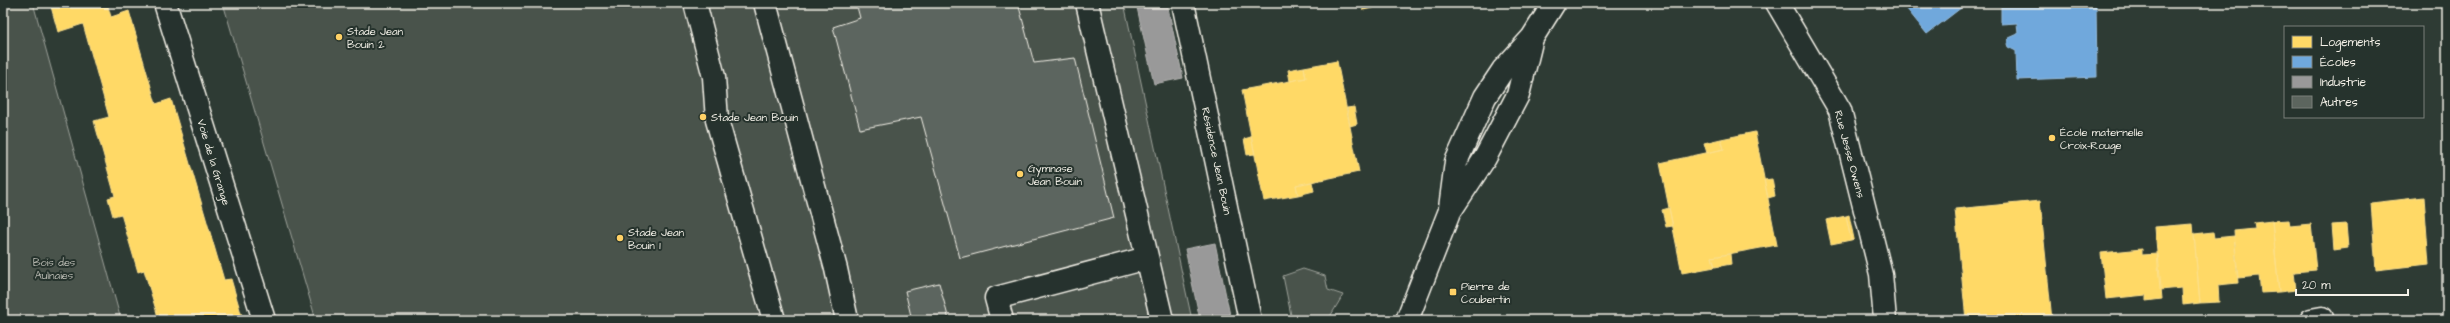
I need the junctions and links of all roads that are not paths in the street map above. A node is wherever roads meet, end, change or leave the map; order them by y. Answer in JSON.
{"nodes":[{"id":1,"x":165,"y":3,"type":"edge"},
{"id":2,"x":695,"y":3,"type":"edge"},
{"id":3,"x":765,"y":3,"type":"edge"},
{"id":4,"x":1087,"y":3,"type":"edge"},
{"id":5,"x":1183,"y":3,"type":"edge"},
{"id":6,"x":1554,"y":3,"type":"edge"},
{"id":7,"x":1777,"y":3,"type":"edge"},
{"id":8,"x":1147,"y":258,"type":"junction"},
{"id":9,"x":264,"y":320,"type":"edge"},
{"id":10,"x":774,"y":320,"type":"edge"},
{"id":11,"x":847,"y":320,"type":"edge"},
{"id":12,"x":1002,"y":320,"type":"edge"},
{"id":13,"x":1162,"y":320,"type":"edge"},
{"id":14,"x":1250,"y":320,"type":"edge"},
{"id":15,"x":1407,"y":320,"type":"edge"},
{"id":16,"x":1885,"y":320,"type":"edge"}],
"edges":[{"from":1,"to":9,"type":"street","name":"Voie de la Grange"},
{"from":2,"to":10,"type":"street"},
{"from":3,"to":11,"type":"street"},
{"from":4,"to":8,"type":"street"},
{"from":5,"to":14,"type":"street","name":"Résidence Jean Bouin"},
{"from":6,"to":15,"type":"street"},
{"from":7,"to":16,"type":"street","name":"Rue Jesse Owens"},
{"from":8,"to":12,"type":"street"},
{"from":8,"to":13,"type":"street"}]}
